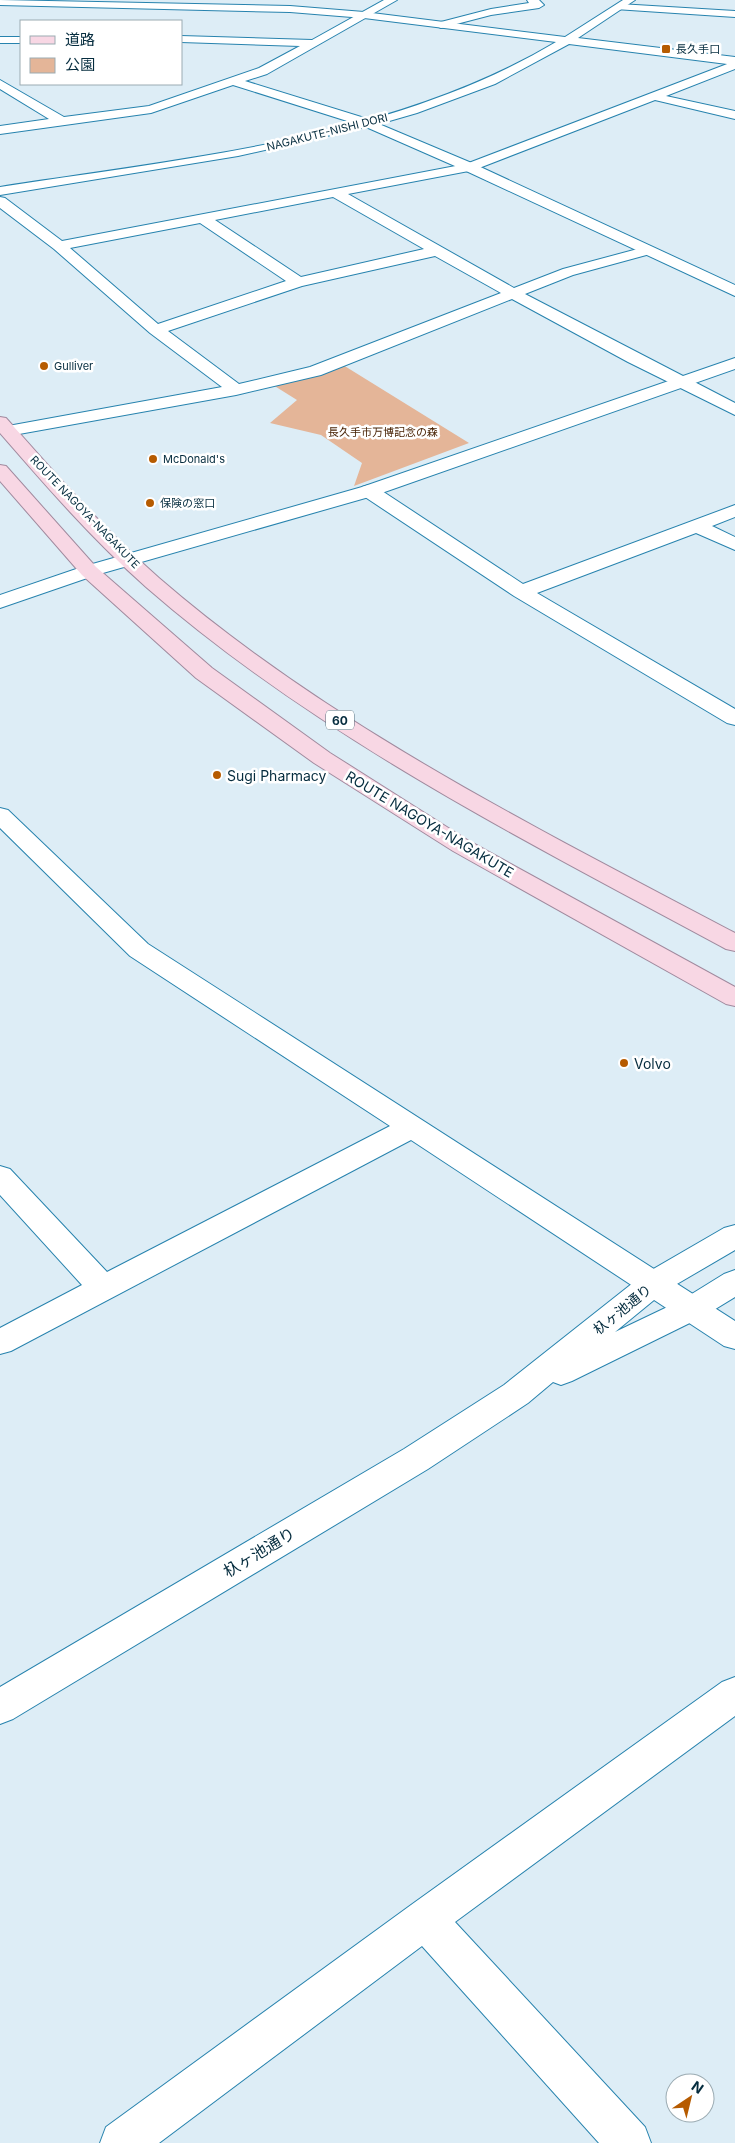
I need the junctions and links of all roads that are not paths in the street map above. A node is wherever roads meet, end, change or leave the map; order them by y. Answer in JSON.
{"nodes":[{"id":1,"x":392,"y":0,"type":"edge"},
{"id":2,"x":532,"y":0,"type":"edge"},
{"id":3,"x":630,"y":0,"type":"edge"},
{"id":4,"x":0,"y":2,"type":"edge"},
{"id":5,"x":619,"y":7,"type":"junction"},
{"id":6,"x":735,"y":14,"type":"edge"},
{"id":7,"x":364,"y":15,"type":"junction"},
{"id":8,"x":441,"y":25,"type":"junction"},
{"id":9,"x":182,"y":39,"type":"edge"},
{"id":10,"x":0,"y":40,"type":"edge"},
{"id":11,"x":20,"y":40,"type":"edge"},
{"id":12,"x":569,"y":41,"type":"junction"},
{"id":13,"x":312,"y":43,"type":"junction"},
{"id":14,"x":735,"y":61,"type":"edge"},
{"id":15,"x":735,"y":66,"type":"edge"},
{"id":16,"x":232,"y":81,"type":"junction"},
{"id":17,"x":0,"y":84,"type":"edge"},
{"id":18,"x":657,"y":97,"type":"junction"},
{"id":19,"x":735,"y":115,"type":"edge"},
{"id":20,"x":62,"y":121,"type":"junction"},
{"id":21,"x":366,"y":123,"type":"junction"},
{"id":22,"x":0,"y":130,"type":"edge"},
{"id":23,"x":469,"y":167,"type":"junction"},
{"id":24,"x":0,"y":191,"type":"edge"},
{"id":25,"x":336,"y":193,"type":"junction"},
{"id":26,"x":0,"y":201,"type":"edge"},
{"id":27,"x":204,"y":219,"type":"junction"},
{"id":28,"x":59,"y":246,"type":"junction"},
{"id":29,"x":437,"y":251,"type":"junction"},
{"id":30,"x":645,"y":251,"type":"junction"},
{"id":31,"x":298,"y":282,"type":"junction"},
{"id":32,"x":735,"y":291,"type":"edge"},
{"id":33,"x":511,"y":294,"type":"junction"},
{"id":34,"x":156,"y":330,"type":"junction"},
{"id":35,"x":735,"y":363,"type":"edge"},
{"id":36,"x":680,"y":384,"type":"junction"},
{"id":37,"x":236,"y":390,"type":"junction"},
{"id":38,"x":735,"y":410,"type":"edge"},
{"id":39,"x":4,"y":427,"type":"edge"},
{"id":40,"x":0,"y":470,"type":"edge"},
{"id":41,"x":369,"y":491,"type":"junction"},
{"id":42,"x":735,"y":511,"type":"edge"},
{"id":43,"x":696,"y":526,"type":"junction"},
{"id":44,"x":735,"y":544,"type":"edge"},
{"id":45,"x":128,"y":560,"type":"junction"},
{"id":46,"x":89,"y":571,"type":"junction"},
{"id":47,"x":521,"y":592,"type":"junction"},
{"id":48,"x":0,"y":602,"type":"edge"},
{"id":49,"x":735,"y":718,"type":"edge"},
{"id":50,"x":0,"y":815,"type":"edge"},
{"id":51,"x":735,"y":943,"type":"edge"},
{"id":52,"x":735,"y":998,"type":"edge"},
{"id":53,"x":412,"y":1127,"type":"junction"},
{"id":54,"x":0,"y":1176,"type":"edge"},
{"id":55,"x":735,"y":1236,"type":"edge"},
{"id":56,"x":735,"y":1282,"type":"edge"},
{"id":57,"x":654,"y":1283,"type":"junction"},
{"id":58,"x":103,"y":1288,"type":"junction"},
{"id":59,"x":693,"y":1308,"type":"junction"},
{"id":60,"x":735,"y":1337,"type":"edge"},
{"id":61,"x":0,"y":1342,"type":"edge"},
{"id":62,"x":516,"y":1394,"type":"junction"},
{"id":63,"x":732,"y":1701,"type":"edge"},
{"id":64,"x":0,"y":1707,"type":"edge"},
{"id":65,"x":425,"y":1918,"type":"junction"},
{"id":66,"x":122,"y":2143,"type":"edge"},
{"id":67,"x":629,"y":2143,"type":"edge"}],
"edges":[{"from":1,"to":7,"type":"street"},
{"from":2,"to":8,"type":"street"},
{"from":3,"to":5,"type":"street","name":"NAGAKUTE-NISHI DORI"},
{"from":4,"to":7,"type":"street"},
{"from":5,"to":6,"type":"street"},
{"from":5,"to":12,"type":"street","name":"NAGAKUTE-NISHI DORI"},
{"from":7,"to":8,"type":"street"},
{"from":7,"to":13,"type":"street"},
{"from":8,"to":12,"type":"street"},
{"from":9,"to":13,"type":"street"},
{"from":10,"to":11,"type":"street"},
{"from":12,"to":14,"type":"street"},
{"from":12,"to":21,"type":"street","name":"NAGAKUTE-NISHI DORI"},
{"from":13,"to":16,"type":"street"},
{"from":15,"to":18,"type":"street"},
{"from":16,"to":20,"type":"street"},
{"from":16,"to":21,"type":"street"},
{"from":17,"to":20,"type":"street"},
{"from":18,"to":19,"type":"street"},
{"from":18,"to":23,"type":"street"},
{"from":20,"to":22,"type":"street"},
{"from":21,"to":23,"type":"street"},
{"from":21,"to":24,"type":"street","name":"NAGAKUTE-NISHI DORI"},
{"from":23,"to":25,"type":"street"},
{"from":23,"to":30,"type":"street"},
{"from":25,"to":27,"type":"street"},
{"from":25,"to":29,"type":"street"},
{"from":26,"to":28,"type":"street"},
{"from":27,"to":28,"type":"street"},
{"from":27,"to":31,"type":"street"},
{"from":28,"to":34,"type":"street"},
{"from":29,"to":31,"type":"street"},
{"from":29,"to":33,"type":"street"},
{"from":30,"to":32,"type":"street"},
{"from":30,"to":33,"type":"street"},
{"from":31,"to":34,"type":"street"},
{"from":33,"to":36,"type":"street"},
{"from":33,"to":37,"type":"street"},
{"from":34,"to":37,"type":"street"},
{"from":35,"to":36,"type":"street"},
{"from":36,"to":38,"type":"street"},
{"from":36,"to":41,"type":"street"},
{"from":37,"to":39,"type":"street"},
{"from":39,"to":45,"type":"main road","name":"ROUTE NAGOYA-NAGAKUTE","number":"60"},
{"from":40,"to":46,"type":"main road","name":"ROUTE NAGOYA-NAGAKUTE"},
{"from":41,"to":45,"type":"street"},
{"from":41,"to":47,"type":"street"},
{"from":42,"to":43,"type":"street"},
{"from":43,"to":44,"type":"street"},
{"from":43,"to":47,"type":"street"},
{"from":45,"to":46,"type":"street"},
{"from":45,"to":51,"type":"main road","name":"ROUTE NAGOYA-NAGAKUTE","number":"60"},
{"from":46,"to":48,"type":"street"},
{"from":46,"to":52,"type":"main road","name":"ROUTE NAGOYA-NAGAKUTE"},
{"from":47,"to":49,"type":"street"},
{"from":50,"to":53,"type":"street"},
{"from":53,"to":57,"type":"street"},
{"from":53,"to":58,"type":"street"},
{"from":54,"to":58,"type":"street"},
{"from":55,"to":57,"type":"street","name":"杁ヶ池通り"},
{"from":56,"to":59,"type":"street","name":"杁ヶ池通り"},
{"from":57,"to":59,"type":"street"},
{"from":57,"to":62,"type":"street","name":"杁ヶ池通り"},
{"from":58,"to":61,"type":"street"},
{"from":59,"to":60,"type":"street"},
{"from":59,"to":62,"type":"street","name":"杁ヶ池通り"},
{"from":62,"to":64,"type":"street","name":"杁ヶ池通り"},
{"from":63,"to":65,"type":"street"},
{"from":65,"to":66,"type":"street"},
{"from":65,"to":67,"type":"street"}]}
